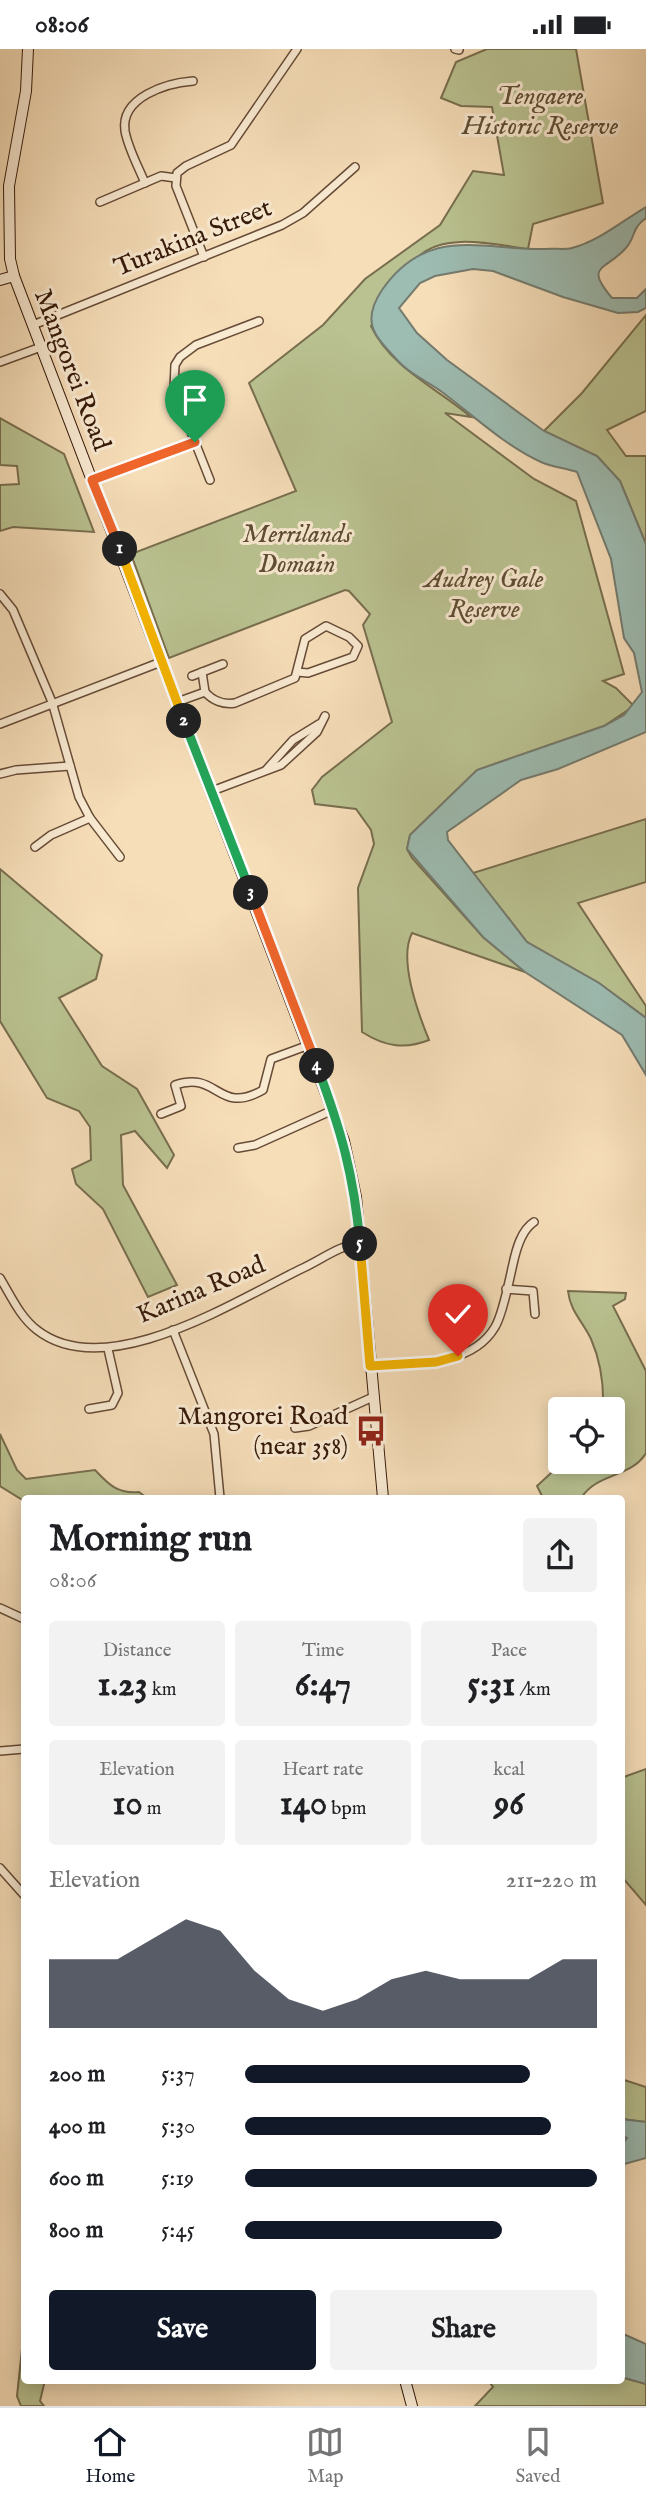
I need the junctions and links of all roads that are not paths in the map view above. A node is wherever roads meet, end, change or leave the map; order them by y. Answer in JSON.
{"nodes":[{"id":1,"x":28,"y":49,"type":"edge"},
{"id":2,"x":297,"y":49,"type":"edge"},
{"id":3,"x":193,"y":81,"type":"dead end"},
{"id":4,"x":355,"y":167,"type":"dead end"},
{"id":5,"x":176,"y":179,"type":"junction"},
{"id":6,"x":145,"y":183,"type":"junction"},
{"id":7,"x":100,"y":202,"type":"dead end"},
{"id":8,"x":204,"y":257,"type":"junction"},
{"id":9,"x":14,"y":276,"type":"junction"},
{"id":10,"x":0,"y":280,"type":"edge"},
{"id":11,"x":259,"y":321,"type":"dead end"},
{"id":12,"x":33,"y":325,"type":"junction"},
{"id":13,"x":41,"y":347,"type":"junction"},
{"id":14,"x":0,"y":362,"type":"edge"},
{"id":15,"x":195,"y":442,"type":"junction"},
{"id":16,"x":92,"y":480,"type":"junction"},
{"id":17,"x":210,"y":480,"type":"dead end"},
{"id":18,"x":0,"y":594,"type":"edge"},
{"id":19,"x":161,"y":662,"type":"junction"},
{"id":20,"x":223,"y":664,"type":"dead end"},
{"id":21,"x":202,"y":672,"type":"junction"},
{"id":22,"x":297,"y":672,"type":"junction"},
{"id":23,"x":192,"y":676,"type":"dead end"},
{"id":24,"x":205,"y":692,"type":"junction"},
{"id":25,"x":52,"y":702,"type":"junction"},
{"id":26,"x":177,"y":702,"type":"junction"},
{"id":27,"x":326,"y":716,"type":"dead end"},
{"id":28,"x":0,"y":724,"type":"edge"},
{"id":29,"x":69,"y":766,"type":"junction"},
{"id":30,"x":0,"y":774,"type":"edge"},
{"id":31,"x":212,"y":792,"type":"junction"},
{"id":32,"x":90,"y":818,"type":"junction"},
{"id":33,"x":35,"y":847,"type":"dead end"},
{"id":34,"x":120,"y":857,"type":"dead end"},
{"id":35,"x":309,"y":1045,"type":"junction"},
{"id":36,"x":333,"y":1110,"type":"junction"},
{"id":37,"x":161,"y":1114,"type":"dead end"},
{"id":38,"x":238,"y":1148,"type":"dead end"},
{"id":39,"x":534,"y":1221,"type":"dead end"},
{"id":40,"x":360,"y":1243,"type":"junction"},
{"id":41,"x":0,"y":1278,"type":"edge"},
{"id":42,"x":507,"y":1285,"type":"junction"},
{"id":43,"x":535,"y":1314,"type":"dead end"},
{"id":44,"x":173,"y":1330,"type":"junction"},
{"id":45,"x":108,"y":1349,"type":"junction"},
{"id":46,"x":370,"y":1366,"type":"junction"},
{"id":47,"x":373,"y":1397,"type":"junction"},
{"id":48,"x":89,"y":1409,"type":"dead end"},
{"id":49,"x":295,"y":1428,"type":"dead end"},
{"id":50,"x":220,"y":1495,"type":"edge"},
{"id":51,"x":383,"y":1495,"type":"edge"},
{"id":52,"x":0,"y":1608,"type":"edge"},
{"id":53,"x":21,"y":1618,"type":"edge"},
{"id":54,"x":21,"y":1749,"type":"edge"},
{"id":55,"x":0,"y":1751,"type":"edge"},
{"id":56,"x":0,"y":1868,"type":"edge"},
{"id":57,"x":21,"y":1892,"type":"edge"},
{"id":58,"x":406,"y":2384,"type":"edge"},
{"id":59,"x":412,"y":2406,"type":"edge"}],
"edges":[{"from":1,"to":9,"type":"street","name":"Mangorei Road"},
{"from":2,"to":5,"type":"street"},
{"from":3,"to":6,"type":"street"},
{"from":4,"to":8,"type":"street","name":"Turakina Street"},
{"from":5,"to":6,"type":"street"},
{"from":5,"to":8,"type":"street"},
{"from":6,"to":7,"type":"street"},
{"from":8,"to":12,"type":"street","name":"Turakina Street"},
{"from":9,"to":10,"type":"street"},
{"from":9,"to":12,"type":"street","name":"Mangorei Road"},
{"from":11,"to":15,"type":"street"},
{"from":12,"to":13,"type":"street","name":"Mangorei Road"},
{"from":13,"to":14,"type":"street"},
{"from":13,"to":16,"type":"street","name":"Mangorei Road"},
{"from":15,"to":16,"type":"street"},
{"from":15,"to":17,"type":"street"},
{"from":16,"to":19,"type":"street","name":"Mangorei Road"},
{"from":18,"to":25,"type":"street"},
{"from":19,"to":25,"type":"street"},
{"from":19,"to":26,"type":"street","name":"Mangorei Road"},
{"from":20,"to":21,"type":"street"},
{"from":21,"to":23,"type":"street"},
{"from":21,"to":24,"type":"street"},
{"from":22,"to":22,"type":"street"},
{"from":22,"to":24,"type":"street"},
{"from":24,"to":26,"type":"street"},
{"from":25,"to":28,"type":"street"},
{"from":25,"to":29,"type":"street"},
{"from":26,"to":31,"type":"street","name":"Mangorei Road"},
{"from":27,"to":31,"type":"street"},
{"from":29,"to":30,"type":"street"},
{"from":29,"to":32,"type":"street"},
{"from":31,"to":35,"type":"street","name":"Mangorei Road"},
{"from":32,"to":33,"type":"street"},
{"from":32,"to":34,"type":"street"},
{"from":35,"to":36,"type":"street","name":"Mangorei Road"},
{"from":35,"to":37,"type":"street"},
{"from":36,"to":38,"type":"street"},
{"from":36,"to":40,"type":"street","name":"Mangorei Road"},
{"from":39,"to":42,"type":"street"},
{"from":40,"to":44,"type":"street","name":"Karina Road"},
{"from":40,"to":46,"type":"street","name":"Mangorei Road"},
{"from":41,"to":45,"type":"street","name":"Karina Road"},
{"from":42,"to":43,"type":"street"},
{"from":42,"to":46,"type":"street"},
{"from":44,"to":45,"type":"street","name":"Karina Road"},
{"from":44,"to":50,"type":"street"},
{"from":45,"to":48,"type":"street"},
{"from":46,"to":47,"type":"street","name":"Mangorei Road"},
{"from":47,"to":49,"type":"street"},
{"from":47,"to":51,"type":"street","name":"Mangorei Road"},
{"from":52,"to":53,"type":"street"},
{"from":54,"to":55,"type":"street"},
{"from":56,"to":57,"type":"street"},
{"from":58,"to":59,"type":"street"}]}
